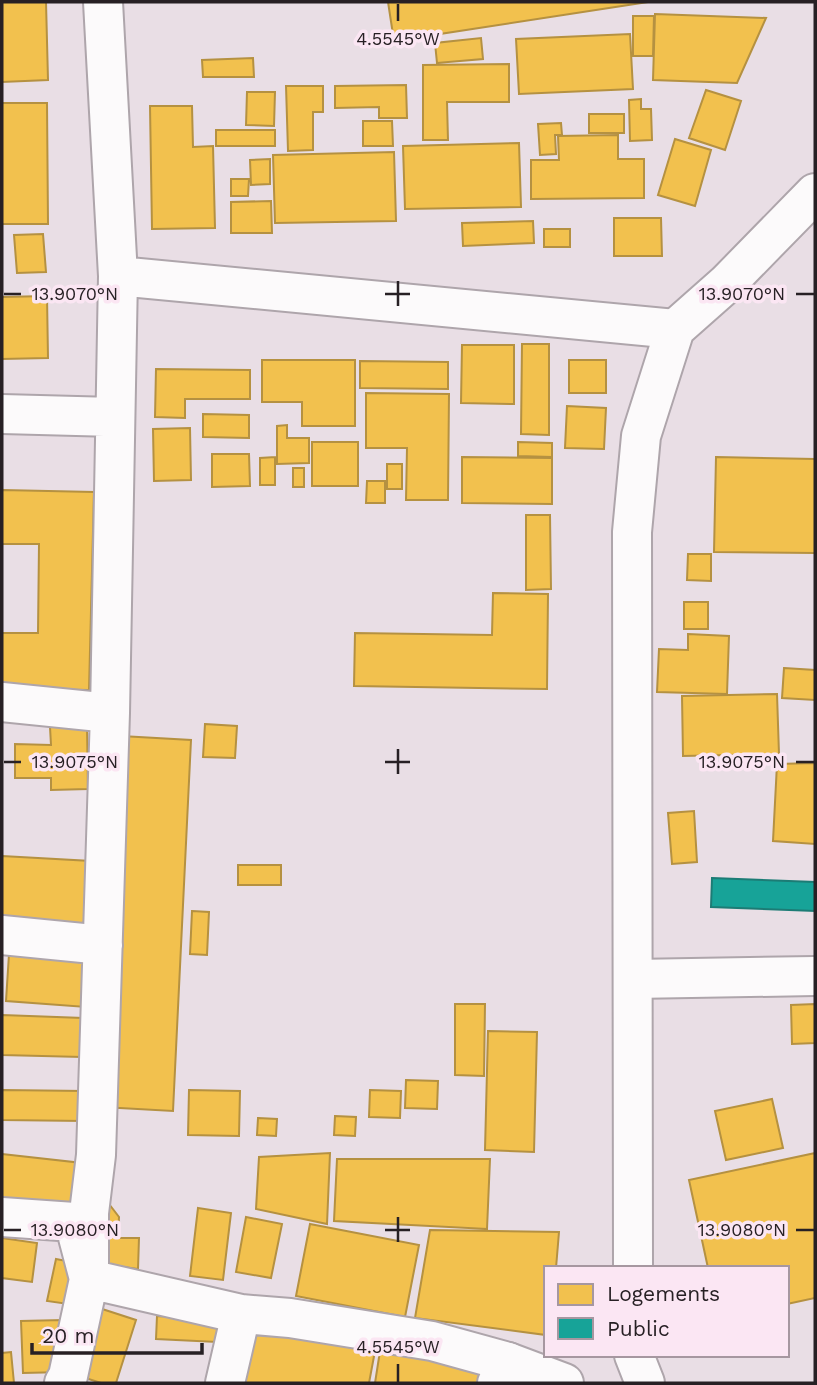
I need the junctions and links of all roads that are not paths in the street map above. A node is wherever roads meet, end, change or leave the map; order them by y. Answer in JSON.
{"nodes":[{"id":1,"x":103,"y":2,"type":"edge"},
{"id":2,"x":815,"y":193,"type":"edge"},
{"id":3,"x":118,"y":276,"type":"junction"},
{"id":4,"x":675,"y":329,"type":"junction"},
{"id":5,"x":2,"y":414,"type":"edge"},
{"id":6,"x":114,"y":417,"type":"junction"},
{"id":7,"x":2,"y":702,"type":"edge"},
{"id":8,"x":110,"y":713,"type":"junction"},
{"id":9,"x":2,"y":935,"type":"edge"},
{"id":10,"x":103,"y":945,"type":"junction"},
{"id":11,"x":815,"y":976,"type":"edge"},
{"id":12,"x":632,"y":979,"type":"junction"},
{"id":13,"x":2,"y":1217,"type":"edge"},
{"id":14,"x":632,"y":1266,"type":"edge"},
{"id":15,"x":89,"y":1279,"type":"junction"},
{"id":16,"x":241,"y":1314,"type":"junction"},
{"id":17,"x":635,"y":1357,"type":"edge"},
{"id":18,"x":503,"y":1372,"type":"edge"},
{"id":19,"x":64,"y":1383,"type":"edge"},
{"id":20,"x":225,"y":1383,"type":"edge"},
{"id":21,"x":564,"y":1383,"type":"edge"},
{"id":22,"x":645,"y":1383,"type":"edge"}],
"edges":[{"from":1,"to":3,"type":"street"},
{"from":2,"to":4,"type":"street"},
{"from":3,"to":4,"type":"street"},
{"from":3,"to":6,"type":"street"},
{"from":4,"to":12,"type":"street"},
{"from":5,"to":6,"type":"street"},
{"from":6,"to":8,"type":"street"},
{"from":7,"to":8,"type":"street"},
{"from":8,"to":10,"type":"street"},
{"from":9,"to":10,"type":"street"},
{"from":10,"to":15,"type":"street"},
{"from":11,"to":12,"type":"street"},
{"from":12,"to":14,"type":"street"},
{"from":13,"to":15,"type":"street"},
{"from":15,"to":16,"type":"street"},
{"from":15,"to":19,"type":"street"},
{"from":16,"to":18,"type":"street"},
{"from":16,"to":20,"type":"street"},
{"from":17,"to":22,"type":"street"},
{"from":18,"to":21,"type":"street"}]}
